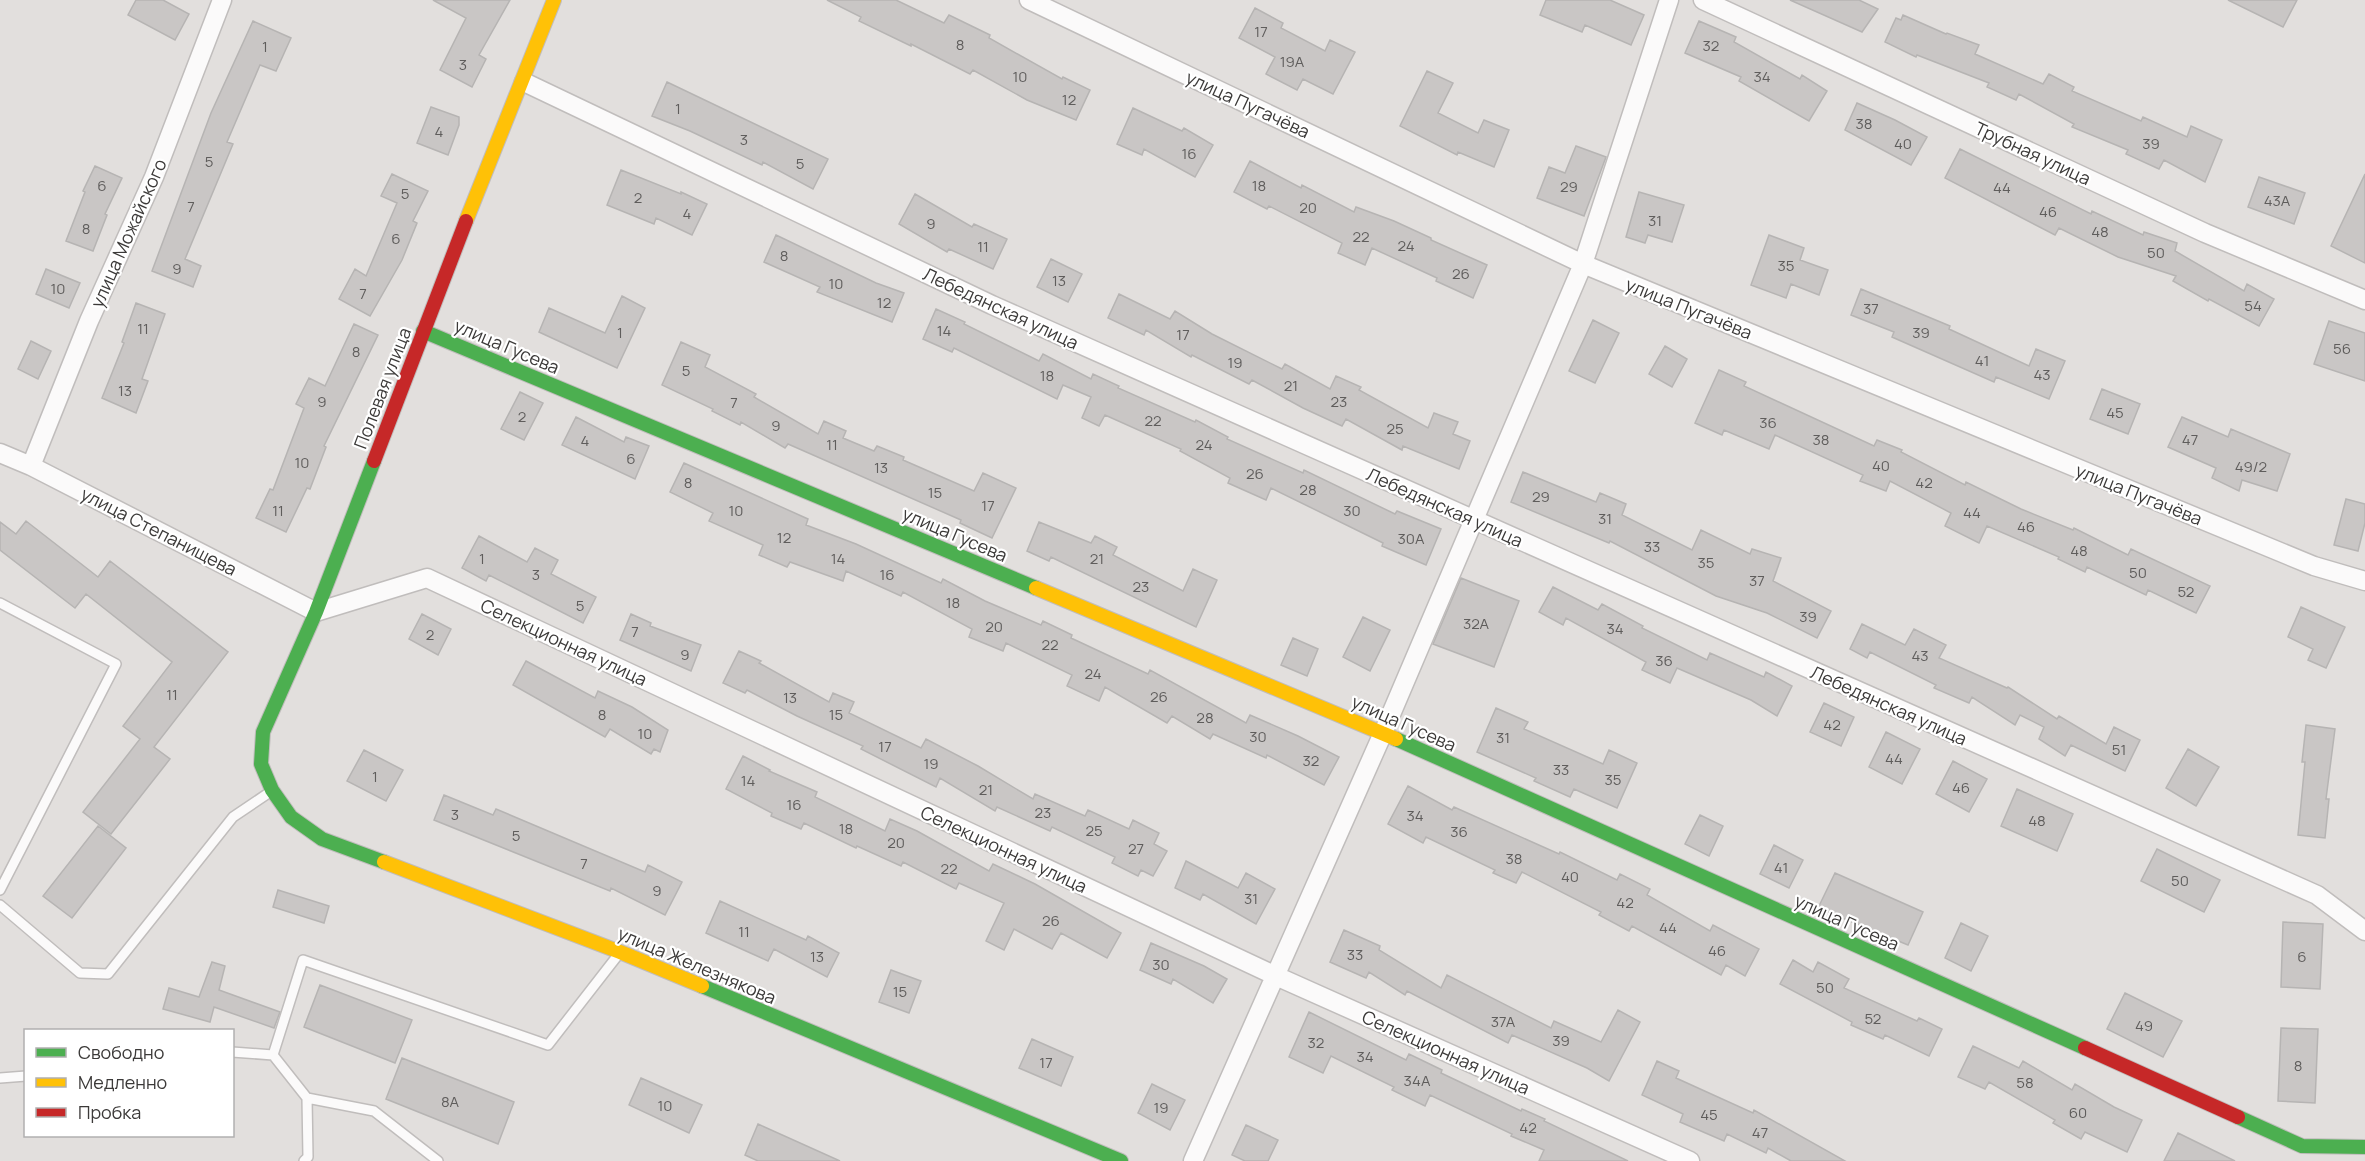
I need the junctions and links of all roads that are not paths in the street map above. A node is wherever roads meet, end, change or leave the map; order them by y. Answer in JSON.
{"nodes":[{"id":1,"x":222,"y":0,"type":"edge"},
{"id":2,"x":554,"y":0,"type":"edge"},
{"id":3,"x":1029,"y":0,"type":"edge"},
{"id":4,"x":1669,"y":0,"type":"edge"},
{"id":5,"x":1703,"y":0,"type":"edge"},
{"id":6,"x":524,"y":82,"type":"junction"},
{"id":7,"x":1583,"y":264,"type":"junction"},
{"id":8,"x":2365,"y":300,"type":"edge"},
{"id":9,"x":423,"y":331,"type":"junction"},
{"id":10,"x":0,"y":453,"type":"edge"},
{"id":11,"x":31,"y":466,"type":"junction"},
{"id":12,"x":1475,"y":521,"type":"junction"},
{"id":13,"x":2365,"y":581,"type":"edge"},
{"id":14,"x":0,"y":603,"type":"edge"},
{"id":15,"x":316,"y":612,"type":"junction"},
{"id":16,"x":1383,"y":733,"type":"junction"},
{"id":17,"x":272,"y":790,"type":"junction"},
{"id":18,"x":0,"y":890,"type":"edge"},
{"id":19,"x":0,"y":905,"type":"edge"},
{"id":20,"x":2365,"y":932,"type":"edge"},
{"id":21,"x":620,"y":952,"type":"junction"},
{"id":22,"x":1276,"y":976,"type":"junction"},
{"id":23,"x":234,"y":1052,"type":"edge"},
{"id":24,"x":273,"y":1055,"type":"junction"},
{"id":25,"x":24,"y":1076,"type":"edge"},
{"id":26,"x":0,"y":1077,"type":"edge"},
{"id":27,"x":307,"y":1098,"type":"junction"},
{"id":28,"x":2365,"y":1147,"type":"edge"},
{"id":29,"x":304,"y":1161,"type":"edge"},
{"id":30,"x":438,"y":1161,"type":"edge"},
{"id":31,"x":1120,"y":1161,"type":"edge"},
{"id":32,"x":1193,"y":1161,"type":"edge"},
{"id":33,"x":1690,"y":1161,"type":"edge"}],
"edges":[{"from":1,"to":11,"type":"street","name":"улица Можайского"},
{"from":2,"to":6,"type":"street","name":"Полевая улица"},
{"from":3,"to":7,"type":"street","name":"улица Пугачёва"},
{"from":4,"to":7,"type":"street"},
{"from":5,"to":8,"type":"street","name":"Трубная улица"},
{"from":6,"to":9,"type":"street","name":"Полевая улица"},
{"from":6,"to":12,"type":"street","name":"Лебедянская улица"},
{"from":7,"to":12,"type":"street"},
{"from":7,"to":13,"type":"street","name":"улица Пугачёва"},
{"from":9,"to":15,"type":"street","name":"Полевая улица"},
{"from":9,"to":16,"type":"street","name":"улица Гусева"},
{"from":10,"to":11,"type":"street","name":"улица Степанищева"},
{"from":11,"to":15,"type":"street","name":"улица Степанищева"},
{"from":12,"to":16,"type":"street"},
{"from":12,"to":20,"type":"street","name":"Лебедянская улица"},
{"from":14,"to":18,"type":"lane"},
{"from":15,"to":17,"type":"street","name":"Полевая улица"},
{"from":15,"to":22,"type":"street","name":"Селекционная улица"},
{"from":16,"to":22,"type":"street"},
{"from":16,"to":28,"type":"street","name":"улица Гусева"},
{"from":17,"to":19,"type":"lane"},
{"from":17,"to":21,"type":"street","name":"улица Железнякова"},
{"from":21,"to":24,"type":"lane"},
{"from":21,"to":31,"type":"street","name":"улица Железнякова"},
{"from":22,"to":32,"type":"street"},
{"from":22,"to":33,"type":"street","name":"Селекционная улица"},
{"from":23,"to":24,"type":"lane"},
{"from":24,"to":27,"type":"lane"},
{"from":25,"to":26,"type":"lane"},
{"from":27,"to":29,"type":"lane"},
{"from":27,"to":30,"type":"lane"}]}
